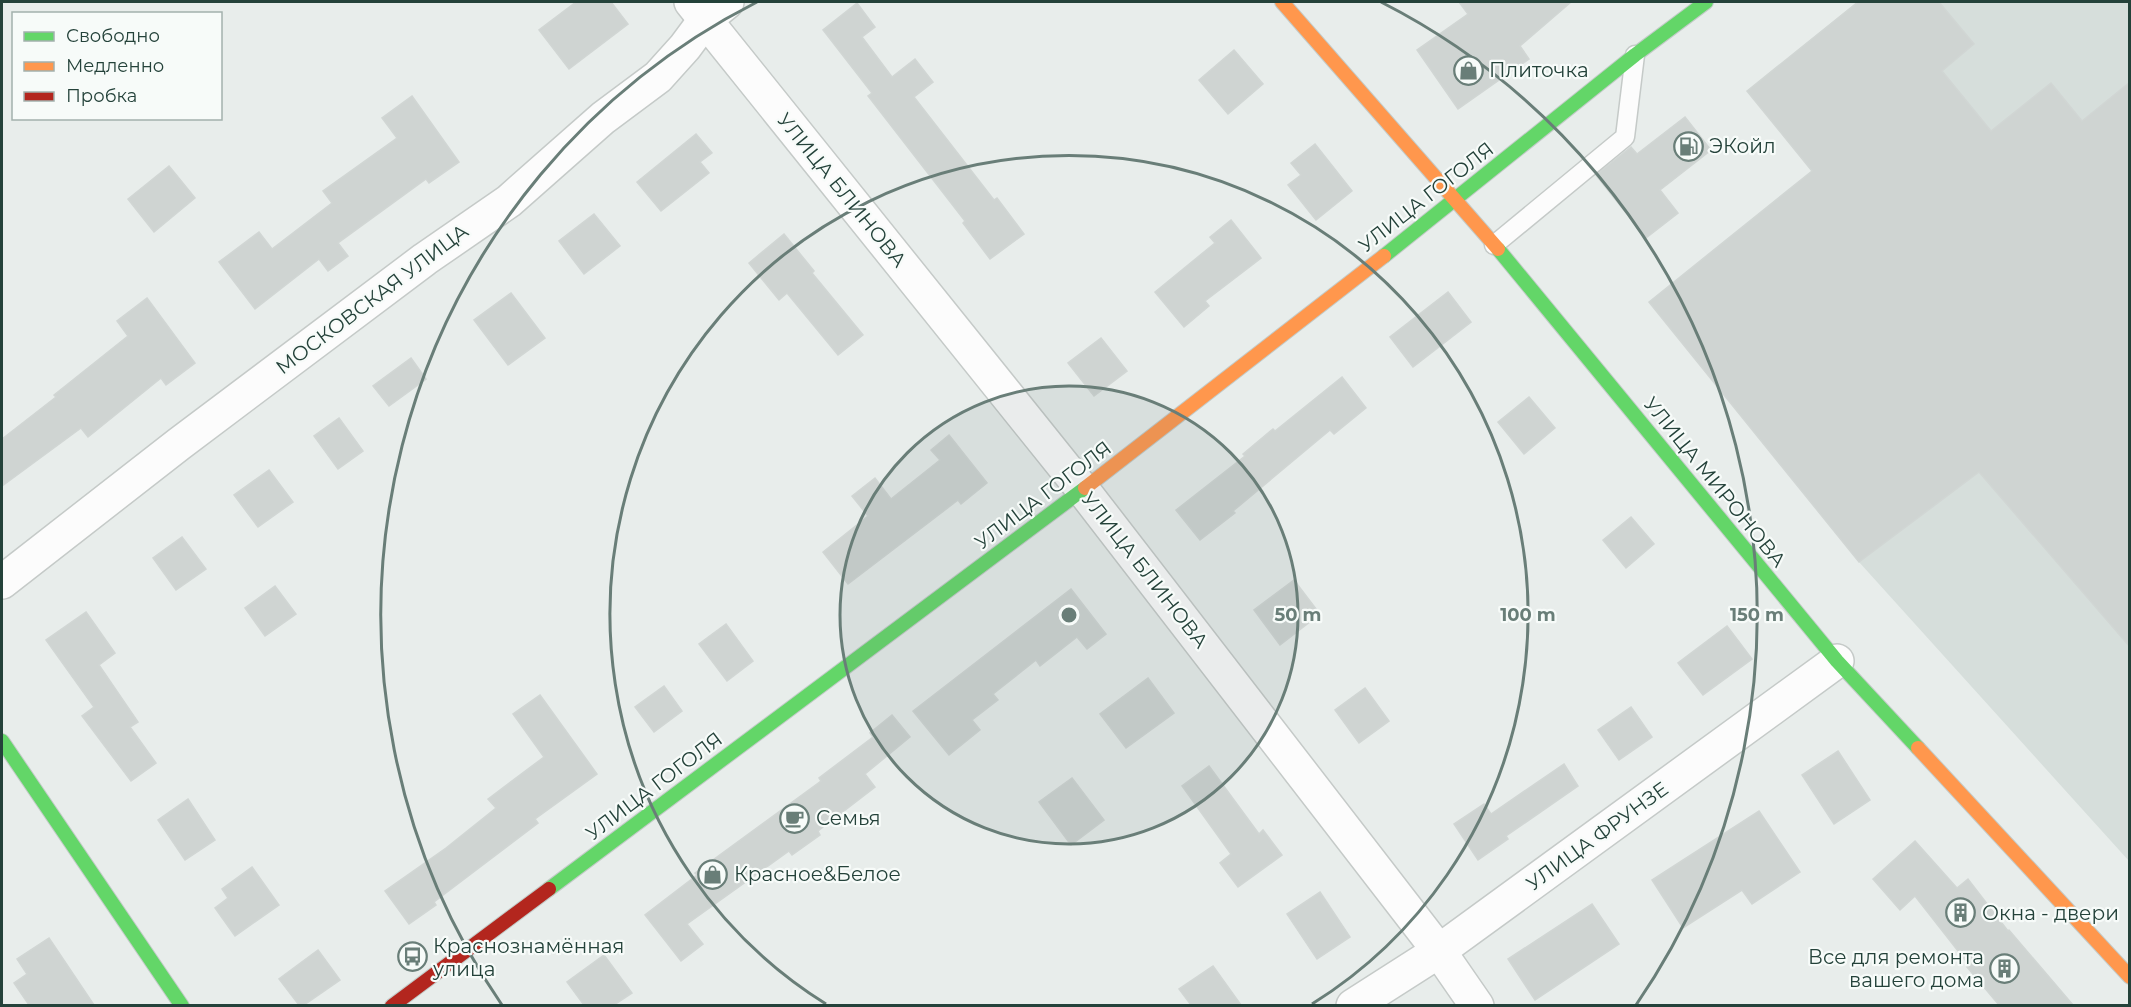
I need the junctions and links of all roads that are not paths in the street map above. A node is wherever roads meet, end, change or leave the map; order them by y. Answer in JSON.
{"nodes":[{"id":1,"x":1282,"y":2,"type":"edge"},
{"id":2,"x":1706,"y":2,"type":"edge"},
{"id":3,"x":708,"y":8,"type":"edge"},
{"id":4,"x":1635,"y":55,"type":"junction"},
{"id":5,"x":1455,"y":200,"type":"junction"},
{"id":6,"x":1494,"y":245,"type":"junction"},
{"id":7,"x":1083,"y":490,"type":"junction"},
{"id":8,"x":2,"y":582,"type":"edge"},
{"id":9,"x":1837,"y":661,"type":"junction"},
{"id":10,"x":2,"y":741,"type":"edge"},
{"id":11,"x":1439,"y":951,"type":"junction"},
{"id":12,"x":2130,"y":977,"type":"edge"},
{"id":13,"x":182,"y":1005,"type":"edge"},
{"id":14,"x":392,"y":1005,"type":"edge"},
{"id":15,"x":1353,"y":1005,"type":"edge"},
{"id":16,"x":1477,"y":1005,"type":"edge"}],
"edges":[{"from":1,"to":5,"type":"main road","name":"УЛИЦА МИРОНОВА"},
{"from":2,"to":4,"type":"main road","name":"УЛИЦА ГОГОЛЯ"},
{"from":3,"to":7,"type":"street","name":"УЛИЦА БЛИНОВА"},
{"from":3,"to":8,"type":"street","name":"МОСКОВСКАЯ УЛИЦА"},
{"from":4,"to":5,"type":"main road","name":"УЛИЦА ГОГОЛЯ"},
{"from":4,"to":6,"type":"lane"},
{"from":5,"to":6,"type":"main road","name":"УЛИЦА МИРОНОВА"},
{"from":5,"to":7,"type":"main road","name":"УЛИЦА ГОГОЛЯ"},
{"from":6,"to":9,"type":"main road","name":"УЛИЦА МИРОНОВА"},
{"from":7,"to":11,"type":"street","name":"УЛИЦА БЛИНОВА"},
{"from":7,"to":14,"type":"main road","name":"УЛИЦА ГОГОЛЯ"},
{"from":9,"to":11,"type":"street","name":"УЛИЦА ФРУНЗЕ"},
{"from":9,"to":12,"type":"main road","name":"УЛИЦА МИРОНОВА"},
{"from":10,"to":13,"type":"main road"},
{"from":11,"to":15,"type":"street","name":"УЛИЦА ФРУНЗЕ"},
{"from":11,"to":16,"type":"street","name":"УЛИЦА БЛИНОВА"}]}
